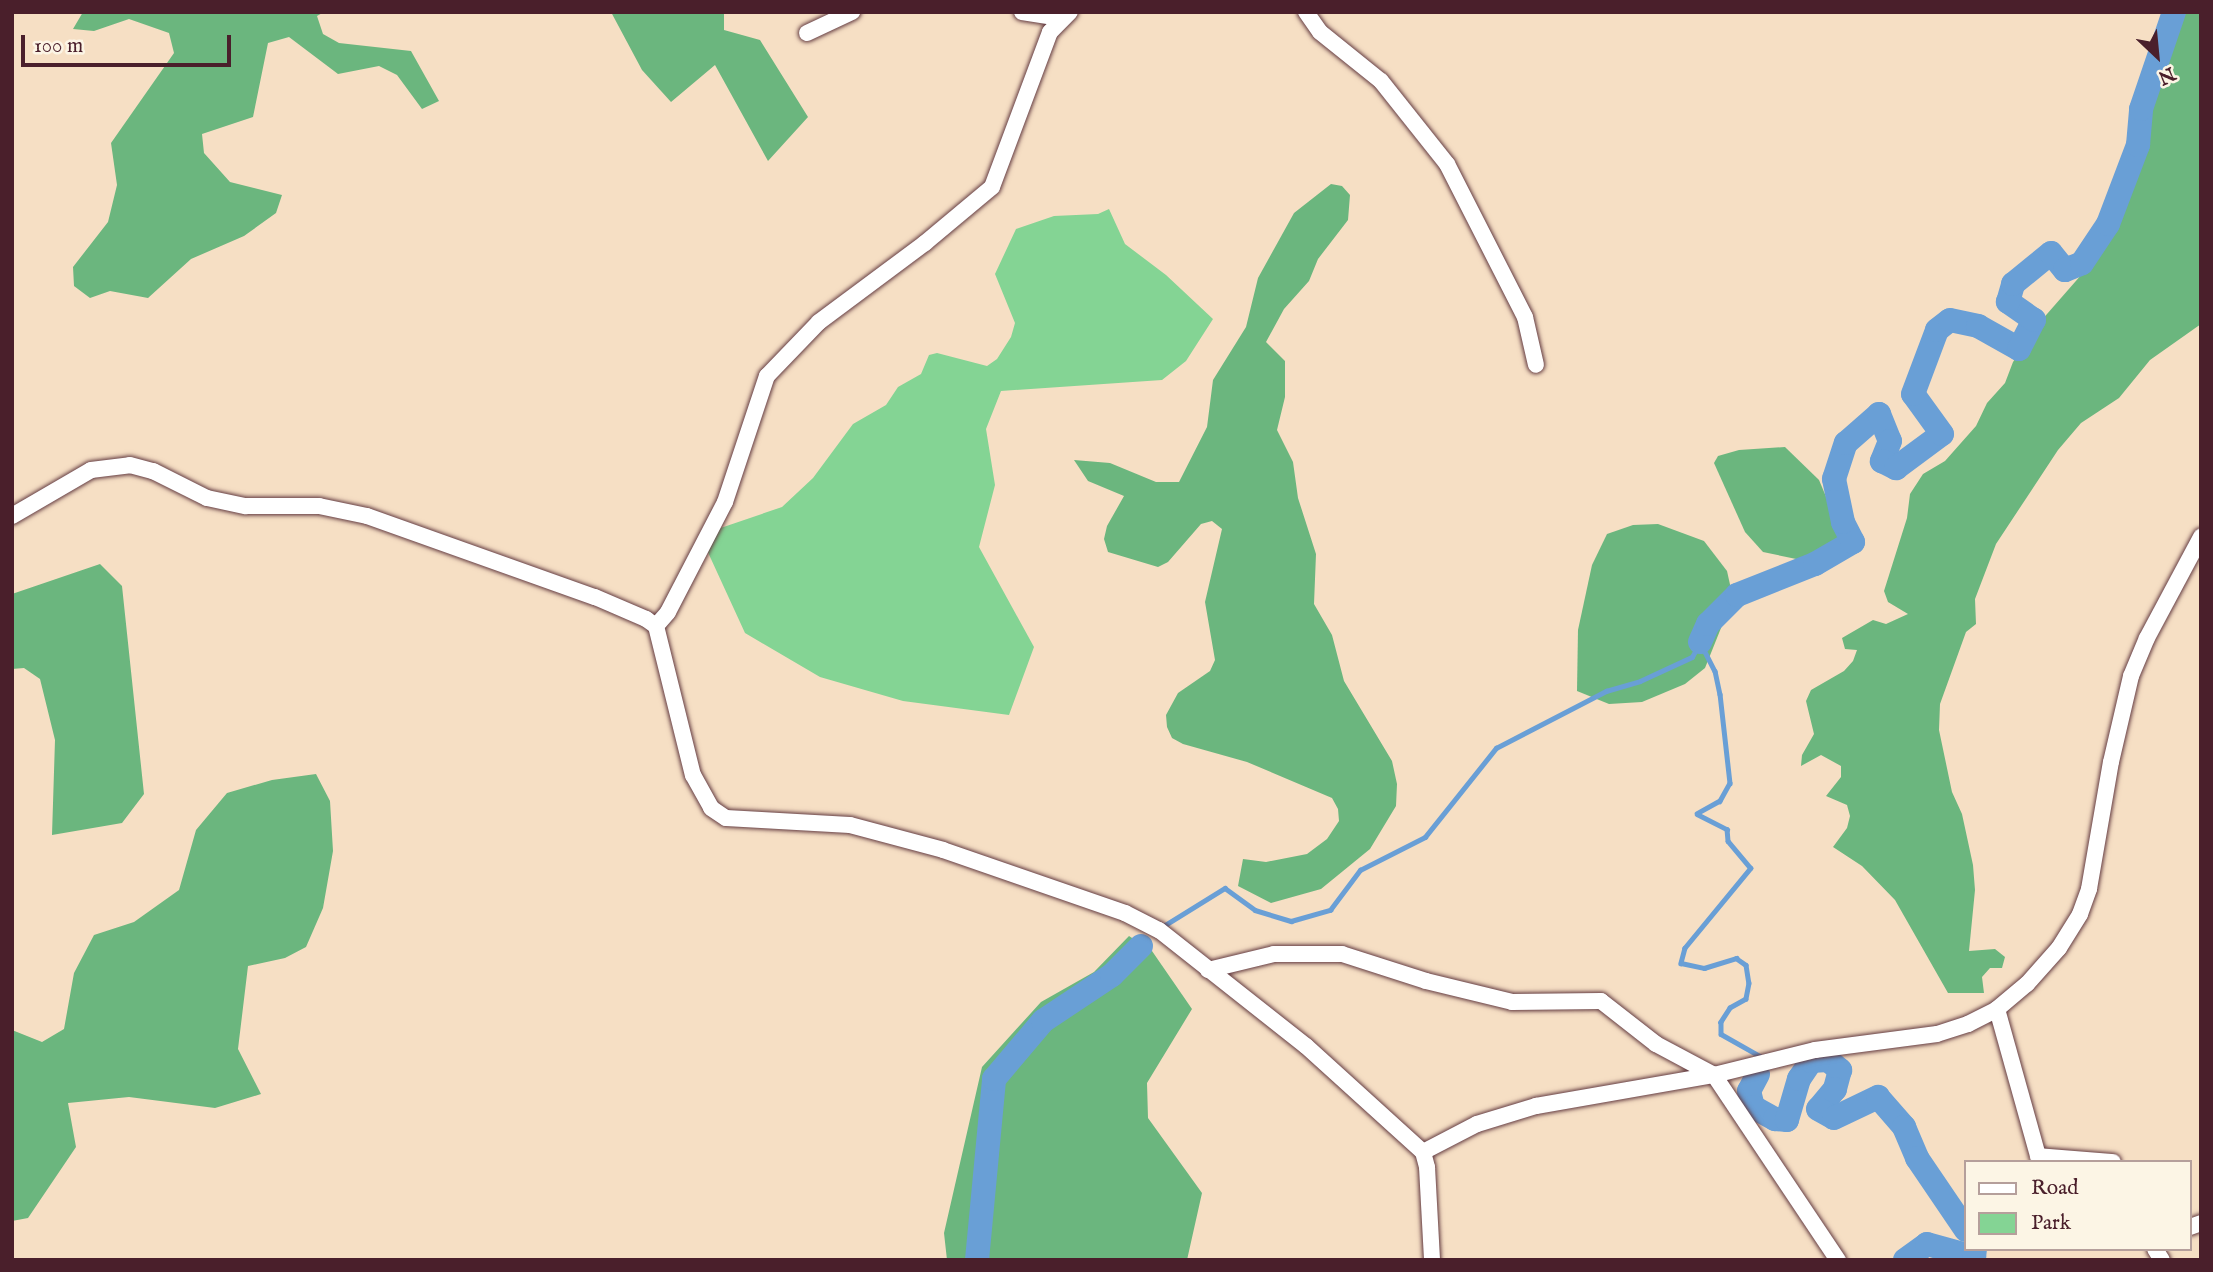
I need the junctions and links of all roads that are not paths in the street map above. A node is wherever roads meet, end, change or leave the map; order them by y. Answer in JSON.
{"nodes":[{"id":1,"x":852,"y":12,"type":"edge"},
{"id":2,"x":1022,"y":12,"type":"edge"},
{"id":3,"x":1306,"y":12,"type":"edge"},
{"id":4,"x":1066,"y":15,"type":"edge"},
{"id":5,"x":807,"y":33,"type":"dead end"},
{"id":6,"x":1536,"y":365,"type":"dead end"},
{"id":7,"x":12,"y":516,"type":"edge"},
{"id":8,"x":2201,"y":537,"type":"edge"},
{"id":9,"x":656,"y":626,"type":"junction"},
{"id":10,"x":1208,"y":971,"type":"junction"},
{"id":11,"x":1997,"y":1009,"type":"junction"},
{"id":12,"x":1714,"y":1075,"type":"junction"},
{"id":13,"x":1423,"y":1152,"type":"junction"},
{"id":14,"x":2109,"y":1160,"type":"edge"},
{"id":15,"x":1432,"y":1260,"type":"edge"},
{"id":16,"x":1838,"y":1260,"type":"edge"}],
"edges":[{"from":1,"to":5,"type":"street"},
{"from":2,"to":4,"type":"street"},
{"from":3,"to":6,"type":"street"},
{"from":4,"to":9,"type":"street"},
{"from":7,"to":9,"type":"street"},
{"from":8,"to":11,"type":"street"},
{"from":9,"to":10,"type":"street"},
{"from":10,"to":12,"type":"street"},
{"from":10,"to":13,"type":"street"},
{"from":11,"to":12,"type":"street"},
{"from":11,"to":14,"type":"street"},
{"from":12,"to":13,"type":"street"},
{"from":12,"to":16,"type":"street"},
{"from":13,"to":15,"type":"street"}]}
